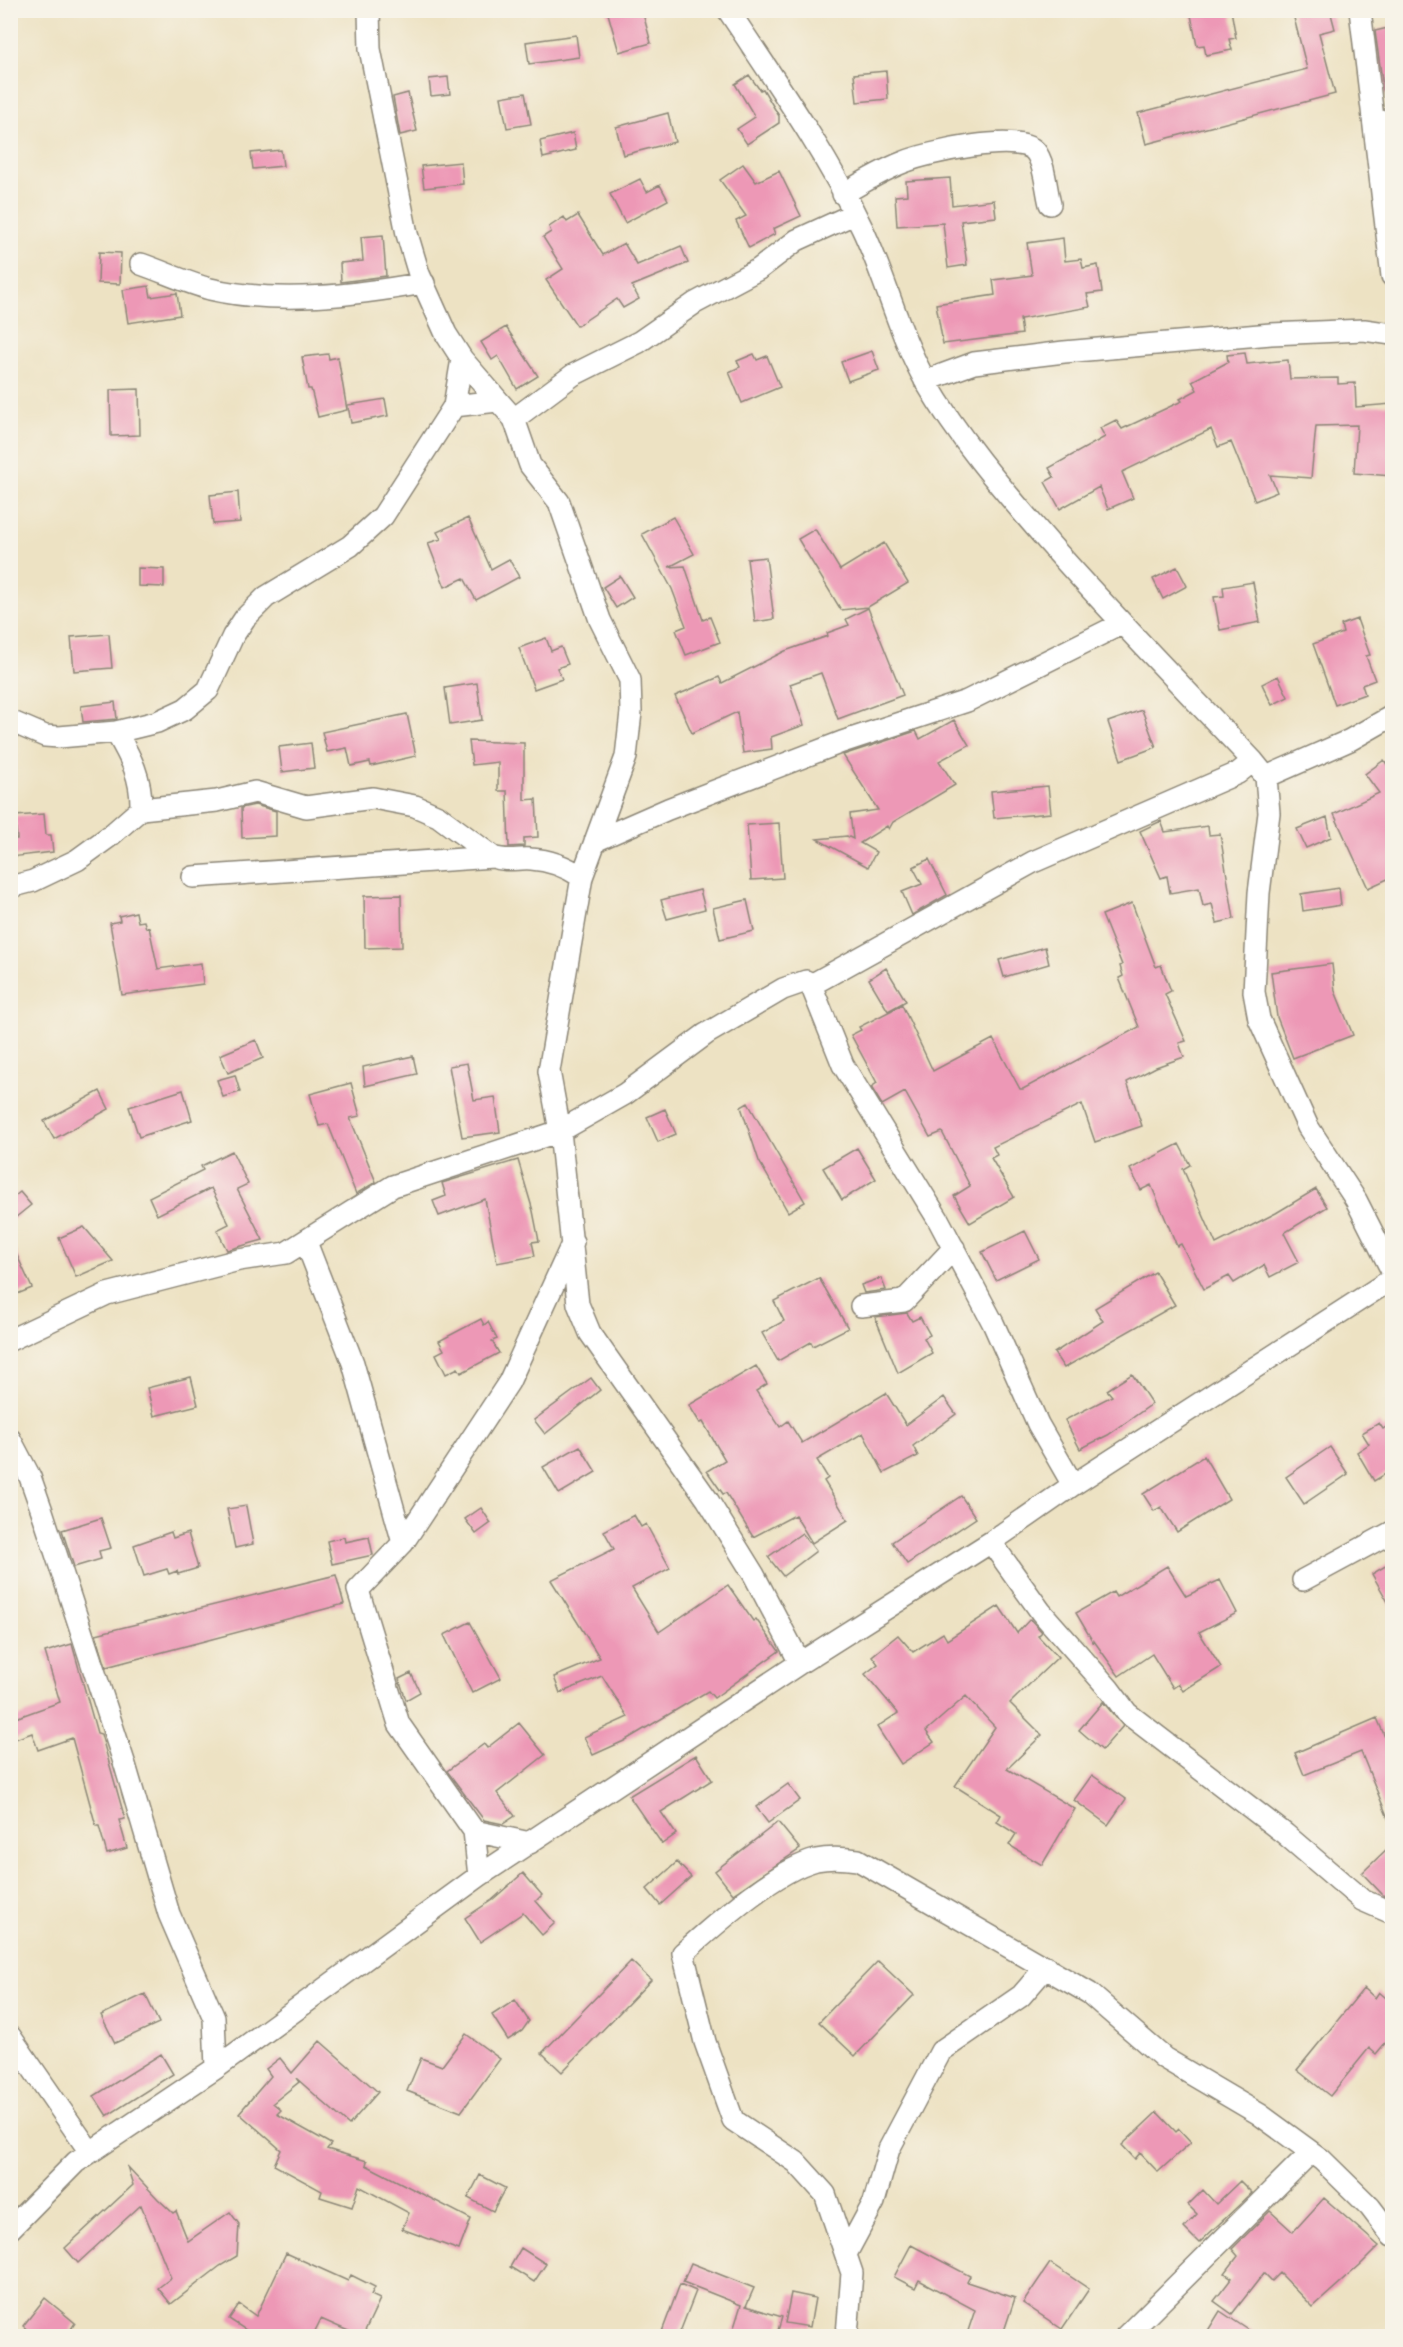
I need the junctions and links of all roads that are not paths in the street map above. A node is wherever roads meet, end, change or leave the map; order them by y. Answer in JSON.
{"nodes":[{"id":1,"x":369,"y":10,"type":"edge"},
{"id":2,"x":728,"y":10,"type":"edge"},
{"id":3,"x":1360,"y":10,"type":"edge"},
{"id":4,"x":1383,"y":122,"type":"edge"},
{"id":5,"x":843,"y":194,"type":"junction"},
{"id":6,"x":1050,"y":204,"type":"dead end"},
{"id":7,"x":854,"y":214,"type":"junction"},
{"id":8,"x":141,"y":264,"type":"dead end"},
{"id":9,"x":1392,"y":276,"type":"edge"},
{"id":10,"x":423,"y":283,"type":"junction"},
{"id":11,"x":1392,"y":334,"type":"edge"},
{"id":12,"x":462,"y":359,"type":"junction"},
{"id":13,"x":925,"y":381,"type":"junction"},
{"id":14,"x":497,"y":401,"type":"junction"},
{"id":15,"x":454,"y":406,"type":"junction"},
{"id":16,"x":513,"y":418,"type":"junction"},
{"id":17,"x":1121,"y":624,"type":"junction"},
{"id":18,"x":1392,"y":716,"type":"edge"},
{"id":19,"x":10,"y":721,"type":"edge"},
{"id":20,"x":116,"y":732,"type":"junction"},
{"id":21,"x":1260,"y":769,"type":"junction"},
{"id":22,"x":141,"y":808,"type":"junction"},
{"id":23,"x":595,"y":841,"type":"junction"},
{"id":24,"x":492,"y":857,"type":"junction"},
{"id":25,"x":193,"y":877,"type":"dead end"},
{"id":26,"x":582,"y":877,"type":"junction"},
{"id":27,"x":10,"y":888,"type":"edge"},
{"id":28,"x":811,"y":985,"type":"junction"},
{"id":29,"x":560,"y":1131,"type":"junction"},
{"id":30,"x":306,"y":1242,"type":"junction"},
{"id":31,"x":573,"y":1242,"type":"junction"},
{"id":32,"x":954,"y":1248,"type":"junction"},
{"id":33,"x":1392,"y":1271,"type":"edge"},
{"id":34,"x":1392,"y":1279,"type":"edge"},
{"id":35,"x":861,"y":1306,"type":"dead end"},
{"id":36,"x":10,"y":1340,"type":"edge"},
{"id":37,"x":10,"y":1440,"type":"edge"},
{"id":38,"x":1073,"y":1485,"type":"junction"},
{"id":39,"x":1392,"y":1532,"type":"edge"},
{"id":40,"x":991,"y":1542,"type":"junction"},
{"id":41,"x":403,"y":1543,"type":"junction"},
{"id":42,"x":1303,"y":1580,"type":"dead end"},
{"id":43,"x":800,"y":1663,"type":"junction"},
{"id":44,"x":474,"y":1831,"type":"junction"},
{"id":45,"x":530,"y":1843,"type":"junction"},
{"id":46,"x":479,"y":1876,"type":"junction"},
{"id":47,"x":1392,"y":1913,"type":"edge"},
{"id":48,"x":1046,"y":1967,"type":"junction"},
{"id":49,"x":10,"y":2036,"type":"edge"},
{"id":50,"x":216,"y":2068,"type":"junction"},
{"id":51,"x":90,"y":2152,"type":"junction"},
{"id":52,"x":1311,"y":2152,"type":"junction"},
{"id":53,"x":10,"y":2229,"type":"edge"},
{"id":54,"x":1392,"y":2236,"type":"edge"},
{"id":55,"x":846,"y":2254,"type":"junction"},
{"id":56,"x":850,"y":2337,"type":"edge"},
{"id":57,"x":1126,"y":2337,"type":"edge"}],
"edges":[{"from":1,"to":10,"type":"street"},
{"from":2,"to":5,"type":"street"},
{"from":3,"to":4,"type":"street"},
{"from":4,"to":9,"type":"street"},
{"from":5,"to":6,"type":"street"},
{"from":5,"to":7,"type":"street"},
{"from":7,"to":13,"type":"street"},
{"from":7,"to":16,"type":"street"},
{"from":8,"to":10,"type":"street"},
{"from":10,"to":12,"type":"street"},
{"from":11,"to":13,"type":"street"},
{"from":12,"to":14,"type":"street"},
{"from":12,"to":15,"type":"street"},
{"from":13,"to":17,"type":"street"},
{"from":14,"to":15,"type":"street"},
{"from":14,"to":16,"type":"street"},
{"from":15,"to":20,"type":"street"},
{"from":16,"to":23,"type":"street"},
{"from":17,"to":21,"type":"street"},
{"from":17,"to":23,"type":"street"},
{"from":18,"to":21,"type":"street"},
{"from":19,"to":20,"type":"street"},
{"from":20,"to":22,"type":"street"},
{"from":21,"to":28,"type":"street"},
{"from":21,"to":33,"type":"street"},
{"from":22,"to":24,"type":"street"},
{"from":22,"to":27,"type":"street"},
{"from":23,"to":26,"type":"street"},
{"from":24,"to":25,"type":"street"},
{"from":24,"to":26,"type":"street"},
{"from":26,"to":29,"type":"street"},
{"from":28,"to":29,"type":"street"},
{"from":28,"to":32,"type":"street"},
{"from":29,"to":30,"type":"street"},
{"from":29,"to":31,"type":"street"},
{"from":30,"to":36,"type":"street"},
{"from":30,"to":41,"type":"street"},
{"from":31,"to":41,"type":"street"},
{"from":31,"to":43,"type":"street"},
{"from":32,"to":35,"type":"street"},
{"from":32,"to":38,"type":"street"},
{"from":34,"to":38,"type":"street"},
{"from":37,"to":50,"type":"street"},
{"from":38,"to":40,"type":"street"},
{"from":39,"to":42,"type":"street"},
{"from":40,"to":43,"type":"street"},
{"from":40,"to":47,"type":"street"},
{"from":41,"to":44,"type":"street"},
{"from":43,"to":45,"type":"street"},
{"from":44,"to":45,"type":"street"},
{"from":44,"to":46,"type":"street"},
{"from":45,"to":46,"type":"street"},
{"from":46,"to":50,"type":"street"},
{"from":48,"to":52,"type":"street"},
{"from":48,"to":55,"type":"street"},
{"from":48,"to":55,"type":"street"},
{"from":49,"to":51,"type":"street"},
{"from":50,"to":51,"type":"street"},
{"from":51,"to":53,"type":"street"},
{"from":52,"to":54,"type":"street"},
{"from":52,"to":57,"type":"street"},
{"from":55,"to":56,"type":"street"}]}
